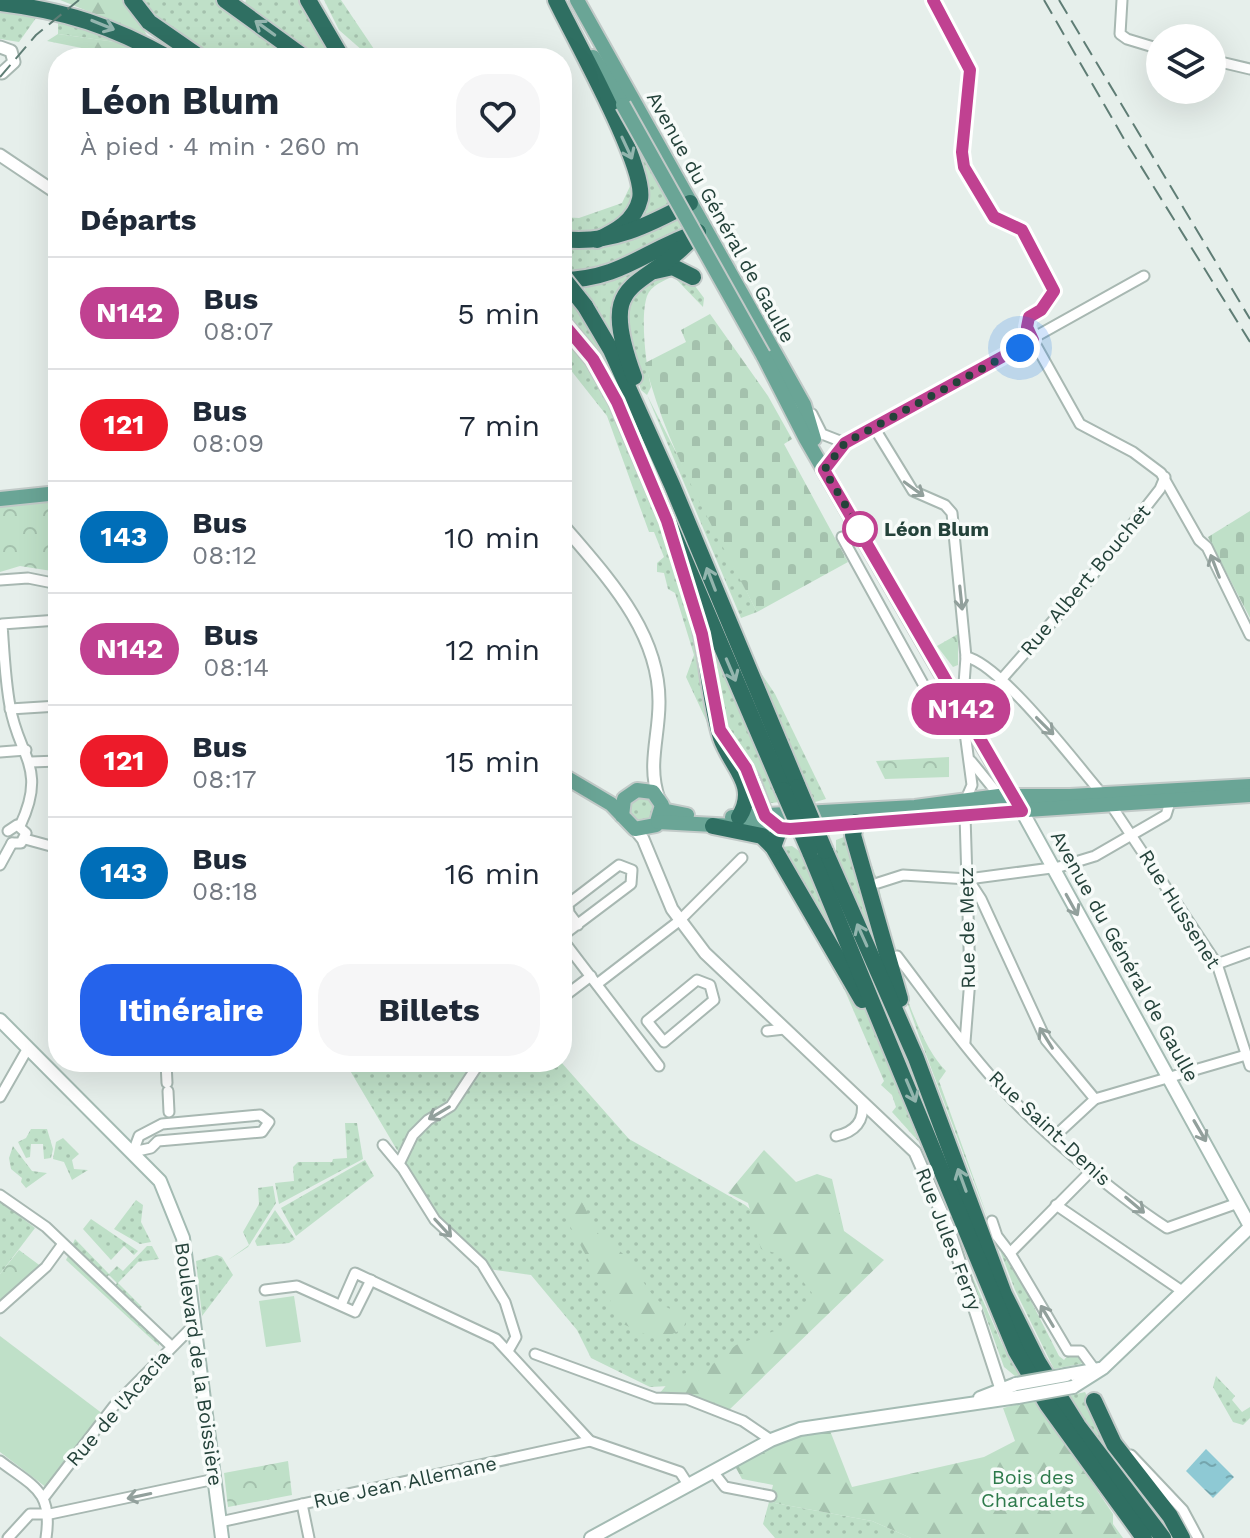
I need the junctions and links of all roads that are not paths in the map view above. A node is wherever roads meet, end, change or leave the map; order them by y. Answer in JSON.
{"nodes":[{"id":1,"x":132,"y":0,"type":"edge"},
{"id":2,"x":225,"y":0,"type":"edge"},
{"id":3,"x":308,"y":0,"type":"edge"},
{"id":4,"x":556,"y":0,"type":"edge"},
{"id":5,"x":577,"y":0,"type":"edge"},
{"id":6,"x":1122,"y":0,"type":"edge"},
{"id":7,"x":0,"y":3,"type":"edge"},
{"id":8,"x":323,"y":28,"type":"junction"},
{"id":9,"x":1146,"y":45,"type":"edge"},
{"id":10,"x":0,"y":47,"type":"edge"},
{"id":11,"x":150,"y":48,"type":"edge"},
{"id":12,"x":187,"y":48,"type":"edge"},
{"id":13,"x":291,"y":48,"type":"edge"},
{"id":14,"x":336,"y":48,"type":"edge"},
{"id":15,"x":344,"y":48,"type":"edge"},
{"id":16,"x":1226,"y":63,"type":"edge"},
{"id":17,"x":1250,"y":69,"type":"edge"},
{"id":18,"x":1,"y":76,"type":"edge"},
{"id":19,"x":623,"y":105,"type":"junction"},
{"id":20,"x":0,"y":155,"type":"edge"},
{"id":21,"x":48,"y":187,"type":"edge"},
{"id":22,"x":690,"y":203,"type":"junction"},
{"id":23,"x":701,"y":231,"type":"junction"},
{"id":24,"x":572,"y":239,"type":"edge"},
{"id":25,"x":597,"y":240,"type":"junction"},
{"id":26,"x":642,"y":275,"type":"junction"},
{"id":27,"x":1144,"y":276,"type":"dead end"},
{"id":28,"x":693,"y":277,"type":"dead end"},
{"id":29,"x":572,"y":278,"type":"edge"},
{"id":30,"x":572,"y":291,"type":"edge"},
{"id":31,"x":572,"y":334,"type":"edge"},
{"id":32,"x":1033,"y":340,"type":"junction"},
{"id":33,"x":804,"y":405,"type":"junction"},
{"id":34,"x":640,"y":414,"type":"junction"},
{"id":35,"x":875,"y":429,"type":"junction"},
{"id":36,"x":845,"y":443,"type":"junction"},
{"id":37,"x":820,"y":464,"type":"junction"},
{"id":38,"x":1165,"y":477,"type":"junction"},
{"id":39,"x":48,"y":491,"type":"edge"},
{"id":40,"x":0,"y":492,"type":"edge"},
{"id":41,"x":48,"y":492,"type":"edge"},
{"id":42,"x":0,"y":499,"type":"edge"},
{"id":43,"x":667,"y":521,"type":"junction"},
{"id":44,"x":572,"y":536,"type":"edge"},
{"id":45,"x":842,"y":537,"type":"dead end"},
{"id":46,"x":0,"y":580,"type":"edge"},
{"id":47,"x":48,"y":582,"type":"edge"},
{"id":48,"x":48,"y":621,"type":"edge"},
{"id":49,"x":1,"y":624,"type":"edge"},
{"id":50,"x":1250,"y":635,"type":"edge"},
{"id":51,"x":966,"y":657,"type":"junction"},
{"id":52,"x":1000,"y":681,"type":"junction"},
{"id":53,"x":48,"y":707,"type":"edge"},
{"id":54,"x":10,"y":709,"type":"junction"},
{"id":55,"x":963,"y":716,"type":"junction"},
{"id":56,"x":720,"y":730,"type":"junction"},
{"id":57,"x":26,"y":750,"type":"junction"},
{"id":58,"x":0,"y":752,"type":"edge"},
{"id":59,"x":48,"y":761,"type":"edge"},
{"id":60,"x":971,"y":761,"type":"junction"},
{"id":61,"x":31,"y":762,"type":"junction"},
{"id":62,"x":652,"y":764,"type":"junction"},
{"id":63,"x":572,"y":774,"type":"edge"},
{"id":64,"x":572,"y":781,"type":"edge"},
{"id":65,"x":1250,"y":786,"type":"edge"},
{"id":66,"x":790,"y":789,"type":"junction"},
{"id":67,"x":632,"y":792,"type":"junction"},
{"id":68,"x":1005,"y":792,"type":"junction"},
{"id":69,"x":1169,"y":795,"type":"junction"},
{"id":70,"x":1250,"y":795,"type":"edge"},
{"id":71,"x":1070,"y":796,"type":"junction"},
{"id":72,"x":1106,"y":799,"type":"junction"},
{"id":73,"x":966,"y":807,"type":"junction"},
{"id":74,"x":1022,"y":811,"type":"junction"},
{"id":75,"x":796,"y":814,"type":"junction"},
{"id":76,"x":658,"y":815,"type":"junction"},
{"id":77,"x":622,"y":816,"type":"junction"},
{"id":78,"x":765,"y":816,"type":"junction"},
{"id":79,"x":739,"y":817,"type":"junction"},
{"id":80,"x":894,"y":819,"type":"junction"},
{"id":81,"x":844,"y":820,"type":"junction"},
{"id":82,"x":20,"y":826,"type":"junction"},
{"id":83,"x":713,"y":826,"type":"junction"},
{"id":84,"x":780,"y":828,"type":"junction"},
{"id":85,"x":4,"y":829,"type":"edge"},
{"id":86,"x":635,"y":829,"type":"junction"},
{"id":87,"x":1134,"y":835,"type":"junction"},
{"id":88,"x":25,"y":839,"type":"junction"},
{"id":89,"x":12,"y":843,"type":"junction"},
{"id":90,"x":48,"y":845,"type":"edge"},
{"id":91,"x":773,"y":847,"type":"junction"},
{"id":92,"x":818,"y":852,"type":"junction"},
{"id":93,"x":650,"y":854,"type":"junction"},
{"id":94,"x":742,"y":858,"type":"dead end"},
{"id":95,"x":0,"y":865,"type":"edge"},
{"id":96,"x":1051,"y":868,"type":"junction"},
{"id":97,"x":968,"y":879,"type":"junction"},
{"id":98,"x":874,"y":890,"type":"junction"},
{"id":99,"x":572,"y":901,"type":"edge"},
{"id":100,"x":572,"y":917,"type":"edge"},
{"id":101,"x":682,"y":919,"type":"junction"},
{"id":102,"x":578,"y":925,"type":"junction"},
{"id":103,"x":572,"y":930,"type":"edge"},
{"id":104,"x":572,"y":951,"type":"edge"},
{"id":105,"x":1250,"y":952,"type":"edge"},
{"id":106,"x":897,"y":956,"type":"dead end"},
{"id":107,"x":1217,"y":964,"type":"junction"},
{"id":108,"x":594,"y":980,"type":"junction"},
{"id":109,"x":572,"y":992,"type":"edge"},
{"id":110,"x":881,"y":1019,"type":"junction"},
{"id":111,"x":0,"y":1020,"type":"edge"},
{"id":112,"x":647,"y":1021,"type":"junction"},
{"id":113,"x":632,"y":1031,"type":"junction"},
{"id":114,"x":965,"y":1042,"type":"junction"},
{"id":115,"x":28,"y":1048,"type":"junction"},
{"id":116,"x":1246,"y":1055,"type":"junction"},
{"id":117,"x":916,"y":1058,"type":"junction"},
{"id":118,"x":659,"y":1066,"type":"dead end"},
{"id":119,"x":1250,"y":1066,"type":"edge"},
{"id":120,"x":48,"y":1068,"type":"edge"},
{"id":121,"x":52,"y":1072,"type":"edge"},
{"id":122,"x":166,"y":1072,"type":"edge"},
{"id":123,"x":473,"y":1072,"type":"edge"},
{"id":124,"x":1167,"y":1075,"type":"junction"},
{"id":125,"x":2,"y":1091,"type":"edge"},
{"id":126,"x":862,"y":1098,"type":"junction"},
{"id":127,"x":1095,"y":1099,"type":"junction"},
{"id":128,"x":169,"y":1112,"type":"dead end"},
{"id":129,"x":836,"y":1136,"type":"dead end"},
{"id":130,"x":1054,"y":1137,"type":"junction"},
{"id":131,"x":383,"y":1145,"type":"dead end"},
{"id":132,"x":133,"y":1152,"type":"junction"},
{"id":133,"x":399,"y":1164,"type":"junction"},
{"id":134,"x":1093,"y":1169,"type":"junction"},
{"id":135,"x":0,"y":1195,"type":"edge"},
{"id":136,"x":1238,"y":1203,"type":"junction"},
{"id":137,"x":1056,"y":1205,"type":"junction"},
{"id":138,"x":992,"y":1221,"type":"dead end"},
{"id":139,"x":1250,"y":1227,"type":"edge"},
{"id":140,"x":62,"y":1245,"type":"junction"},
{"id":141,"x":1010,"y":1253,"type":"junction"},
{"id":142,"x":371,"y":1280,"type":"junction"},
{"id":143,"x":265,"y":1290,"type":"dead end"},
{"id":144,"x":1182,"y":1291,"type":"junction"},
{"id":145,"x":341,"y":1305,"type":"junction"},
{"id":146,"x":0,"y":1308,"type":"edge"},
{"id":147,"x":195,"y":1324,"type":"junction"},
{"id":148,"x":171,"y":1346,"type":"junction"},
{"id":149,"x":508,"y":1351,"type":"junction"},
{"id":150,"x":535,"y":1354,"type":"dead end"},
{"id":151,"x":1099,"y":1369,"type":"junction"},
{"id":152,"x":1074,"y":1380,"type":"junction"},
{"id":153,"x":1003,"y":1394,"type":"junction"},
{"id":154,"x":1094,"y":1401,"type":"junction"},
{"id":155,"x":771,"y":1440,"type":"junction"},
{"id":156,"x":590,"y":1441,"type":"junction"},
{"id":157,"x":0,"y":1461,"type":"edge"},
{"id":158,"x":714,"y":1473,"type":"junction"},
{"id":159,"x":215,"y":1479,"type":"junction"},
{"id":160,"x":689,"y":1486,"type":"junction"},
{"id":161,"x":45,"y":1496,"type":"junction"},
{"id":162,"x":771,"y":1496,"type":"dead end"},
{"id":163,"x":302,"y":1504,"type":"junction"},
{"id":164,"x":50,"y":1514,"type":"junction"},
{"id":165,"x":220,"y":1522,"type":"junction"},
{"id":166,"x":8,"y":1538,"type":"edge"},
{"id":167,"x":46,"y":1538,"type":"edge"},
{"id":168,"x":222,"y":1538,"type":"edge"},
{"id":169,"x":309,"y":1538,"type":"edge"},
{"id":170,"x":591,"y":1538,"type":"edge"},
{"id":171,"x":1144,"y":1538,"type":"edge"},
{"id":172,"x":1163,"y":1538,"type":"edge"},
{"id":173,"x":1182,"y":1538,"type":"edge"},
{"id":174,"x":1198,"y":1538,"type":"edge"}],
"edges":[{"from":1,"to":12,"type":"highway"},
{"from":13,"to":2,"type":"highway","one_way":true},
{"from":3,"to":8,"type":"highway"},
{"from":4,"to":19,"type":"main road","name":"Avenue du Général de Gaulle"},
{"from":4,"to":25,"type":"highway","one_way":true},
{"from":5,"to":19,"type":"main road","name":"Avenue du Général de Gaulle"},
{"from":5,"to":22,"type":"main road","name":"Avenue du Général de Gaulle"},
{"from":6,"to":9,"type":"street"},
{"from":7,"to":11,"type":"highway","one_way":true},
{"from":8,"to":14,"type":"highway"},
{"from":8,"to":15,"type":"highway"},
{"from":10,"to":18,"type":"street"},
{"from":16,"to":17,"type":"street"},
{"from":19,"to":37,"type":"main road","name":"Avenue du Général de Gaulle","bridge":true},
{"from":20,"to":21,"type":"street"},
{"from":22,"to":23,"type":"main road","name":"Avenue du Général de Gaulle"},
{"from":22,"to":25,"type":"highway"},
{"from":23,"to":26,"type":"highway"},
{"from":23,"to":29,"type":"highway"},
{"from":23,"to":33,"type":"main road","name":"Avenue du Général de Gaulle"},
{"from":24,"to":25,"type":"highway"},
{"from":26,"to":28,"type":"highway"},
{"from":26,"to":34,"type":"highway"},
{"from":27,"to":32,"type":"street"},
{"from":30,"to":34,"type":"highway","bridge":true},
{"from":31,"to":43,"type":"highway"},
{"from":32,"to":35,"type":"street"},
{"from":32,"to":38,"type":"street"},
{"from":33,"to":36,"type":"street"},
{"from":33,"to":37,"type":"main road","name":"Avenue du Général de Gaulle"},
{"from":66,"to":34,"type":"highway","one_way":true},
{"from":35,"to":36,"type":"street"},
{"from":35,"to":51,"type":"street","name":"Rue de Metz","one_way":true},
{"from":36,"to":37,"type":"street"},
{"from":37,"to":55,"type":"main road","name":"Avenue du Général de Gaulle"},
{"from":50,"to":38,"type":"street","one_way":true},
{"from":38,"to":52,"type":"street","name":"Rue Albert Bouchet"},
{"from":39,"to":40,"type":"main road"},
{"from":41,"to":42,"type":"main road"},
{"from":43,"to":56,"type":"highway"},
{"from":43,"to":66,"type":"highway","one_way":true},
{"from":44,"to":62,"type":"street"},
{"from":45,"to":55,"type":"street"},
{"from":46,"to":47,"type":"street"},
{"from":48,"to":49,"type":"street"},
{"from":49,"to":54,"type":"street"},
{"from":51,"to":52,"type":"street","name":"Rue Hussenet"},
{"from":51,"to":55,"type":"street","name":"Rue de Metz"},
{"from":52,"to":72,"type":"street","name":"Rue Hussenet","one_way":true},
{"from":53,"to":54,"type":"street"},
{"from":54,"to":57,"type":"street"},
{"from":55,"to":60,"type":"street","name":"Rue de Metz"},
{"from":55,"to":68,"type":"main road","name":"Avenue du Général de Gaulle"},
{"from":56,"to":78,"type":"highway"},
{"from":56,"to":79,"type":"highway"},
{"from":57,"to":58,"type":"street"},
{"from":57,"to":61,"type":"street"},
{"from":59,"to":61,"type":"street"},
{"from":60,"to":68,"type":"street","name":"Rue de Metz"},
{"from":60,"to":73,"type":"street","name":"Rue de Metz"},
{"from":61,"to":82,"type":"street"},
{"from":62,"to":67,"type":"street"},
{"from":62,"to":76,"type":"street","name":"Rue Jules Ferry"},
{"from":63,"to":67,"type":"main road"},
{"from":64,"to":77,"type":"main road"},
{"from":65,"to":69,"type":"main road"},
{"from":66,"to":92,"type":"highway","bridge":true},
{"from":67,"to":76,"type":"main road"},
{"from":67,"to":77,"type":"main road"},
{"from":68,"to":71,"type":"main road"},
{"from":68,"to":73,"type":"main road"},
{"from":68,"to":74,"type":"main road","name":"Avenue du Général de Gaulle"},
{"from":68,"to":80,"type":"main road"},
{"from":69,"to":70,"type":"main road"},
{"from":69,"to":72,"type":"main road"},
{"from":69,"to":87,"type":"street"},
{"from":71,"to":72,"type":"main road"},
{"from":71,"to":74,"type":"main road"},
{"from":72,"to":74,"type":"main road"},
{"from":72,"to":87,"type":"street","name":"Rue Hussenet"},
{"from":73,"to":74,"type":"main road"},
{"from":73,"to":80,"type":"main road"},
{"from":73,"to":81,"type":"main road"},
{"from":73,"to":97,"type":"street","name":"Rue de Metz"},
{"from":74,"to":96,"type":"main road","name":"Avenue du Général de Gaulle"},
{"from":75,"to":78,"type":"main road"},
{"from":75,"to":81,"type":"main road"},
{"from":75,"to":84,"type":"main road"},
{"from":76,"to":79,"type":"main road"},
{"from":76,"to":83,"type":"main road"},
{"from":76,"to":86,"type":"main road"},
{"from":76,"to":93,"type":"street","name":"Rue Jules Ferry"},
{"from":77,"to":86,"type":"main road"},
{"from":78,"to":79,"type":"main road"},
{"from":78,"to":84,"type":"main road"},
{"from":80,"to":81,"type":"main road"},
{"from":81,"to":84,"type":"main road"},
{"from":81,"to":98,"type":"highway"},
{"from":82,"to":85,"type":"street"},
{"from":82,"to":88,"type":"street"},
{"from":83,"to":84,"type":"main road"},
{"from":83,"to":91,"type":"highway"},
{"from":84,"to":91,"type":"highway"},
{"from":85,"to":89,"type":"street"},
{"from":86,"to":93,"type":"street","name":"Rue Jules Ferry"},
{"from":87,"to":96,"type":"street"},
{"from":87,"to":107,"type":"street","name":"Rue Hussenet"},
{"from":88,"to":89,"type":"street"},
{"from":88,"to":90,"type":"street"},
{"from":89,"to":95,"type":"street"},
{"from":91,"to":110,"type":"highway"},
{"from":92,"to":110,"type":"highway"},
{"from":117,"to":92,"type":"highway","one_way":true},
{"from":93,"to":101,"type":"street","name":"Rue Jules Ferry"},
{"from":94,"to":101,"type":"street"},
{"from":96,"to":97,"type":"street"},
{"from":96,"to":124,"type":"main road","name":"Avenue du Général de Gaulle","one_way":true},
{"from":97,"to":98,"type":"street"},
{"from":97,"to":114,"type":"street","name":"Rue de Metz"},
{"from":127,"to":97,"type":"street","one_way":true},
{"from":98,"to":117,"type":"highway"},
{"from":99,"to":102,"type":"street"},
{"from":100,"to":102,"type":"street"},
{"from":101,"to":108,"type":"street"},
{"from":101,"to":126,"type":"street","name":"Rue Jules Ferry"},
{"from":101,"to":126,"type":"street","name":"Rue Jules Ferry"},
{"from":102,"to":103,"type":"street"},
{"from":104,"to":108,"type":"street"},
{"from":105,"to":107,"type":"street"},
{"from":106,"to":114,"type":"street","name":"Rue Saint-Denis"},
{"from":107,"to":116,"type":"street","name":"Rue Hussenet"},
{"from":108,"to":109,"type":"street"},
{"from":108,"to":113,"type":"street"},
{"from":110,"to":171,"type":"highway","one_way":true},
{"from":111,"to":115,"type":"main road","name":"Boulevard de la Boissière"},
{"from":112,"to":112,"type":"street"},
{"from":112,"to":113,"type":"street"},
{"from":113,"to":118,"type":"street"},
{"from":114,"to":130,"type":"street","name":"Rue Saint-Denis"},
{"from":115,"to":120,"type":"main road","name":"Boulevard de la Boissière"},
{"from":115,"to":125,"type":"street"},
{"from":116,"to":119,"type":"street","name":"Rue Hussenet"},
{"from":116,"to":124,"type":"street"},
{"from":172,"to":117,"type":"highway","one_way":true},
{"from":121,"to":132,"type":"main road","name":"Boulevard de la Boissière"},
{"from":122,"to":128,"type":"street"},
{"from":123,"to":133,"type":"street","one_way":true},
{"from":124,"to":127,"type":"street"},
{"from":124,"to":136,"type":"main road","name":"Avenue du Général de Gaulle","one_way":true},
{"from":126,"to":129,"type":"street"},
{"from":126,"to":153,"type":"street","name":"Rue Jules Ferry"},
{"from":127,"to":130,"type":"street"},
{"from":130,"to":134,"type":"street","name":"Rue Saint-Denis"},
{"from":131,"to":133,"type":"street"},
{"from":132,"to":132,"type":"street"},
{"from":132,"to":147,"type":"main road","name":"Boulevard de la Boissière"},
{"from":133,"to":149,"type":"street","one_way":true},
{"from":134,"to":136,"type":"street","name":"Rue Saint-Denis","one_way":true},
{"from":134,"to":137,"type":"street"},
{"from":135,"to":140,"type":"street"},
{"from":136,"to":139,"type":"main road","name":"Avenue du Général de Gaulle"},
{"from":137,"to":141,"type":"street"},
{"from":137,"to":144,"type":"street"},
{"from":138,"to":141,"type":"street"},
{"from":139,"to":144,"type":"main road"},
{"from":140,"to":146,"type":"street"},
{"from":140,"to":148,"type":"street"},
{"from":151,"to":141,"type":"street","one_way":true},
{"from":142,"to":145,"type":"street"},
{"from":142,"to":145,"type":"street"},
{"from":142,"to":149,"type":"street"},
{"from":143,"to":145,"type":"street"},
{"from":144,"to":151,"type":"main road"},
{"from":147,"to":148,"type":"street","name":"Rue de l'Acacia"},
{"from":147,"to":159,"type":"main road","name":"Boulevard de la Boissière"},
{"from":148,"to":161,"type":"street","name":"Rue de l'Acacia"},
{"from":149,"to":156,"type":"street"},
{"from":150,"to":155,"type":"street"},
{"from":151,"to":152,"type":"main road"},
{"from":152,"to":153,"type":"main road","bridge":true},
{"from":152,"to":154,"type":"street"},
{"from":153,"to":155,"type":"main road"},
{"from":154,"to":173,"type":"highway"},
{"from":154,"to":174,"type":"street"},
{"from":155,"to":158,"type":"main road"},
{"from":156,"to":160,"type":"street"},
{"from":156,"to":163,"type":"street","name":"Rue Jean Allemane"},
{"from":157,"to":161,"type":"street"},
{"from":158,"to":160,"type":"main road"},
{"from":158,"to":162,"type":"street"},
{"from":159,"to":164,"type":"street","one_way":true},
{"from":159,"to":165,"type":"main road","name":"Boulevard de la Boissière"},
{"from":160,"to":170,"type":"main road"},
{"from":161,"to":164,"type":"street"},
{"from":163,"to":165,"type":"street","name":"Rue Jean Allemane"},
{"from":163,"to":169,"type":"street"},
{"from":164,"to":166,"type":"street"},
{"from":164,"to":167,"type":"street"},
{"from":165,"to":168,"type":"main road","name":"Boulevard de la Boissière"}]}
